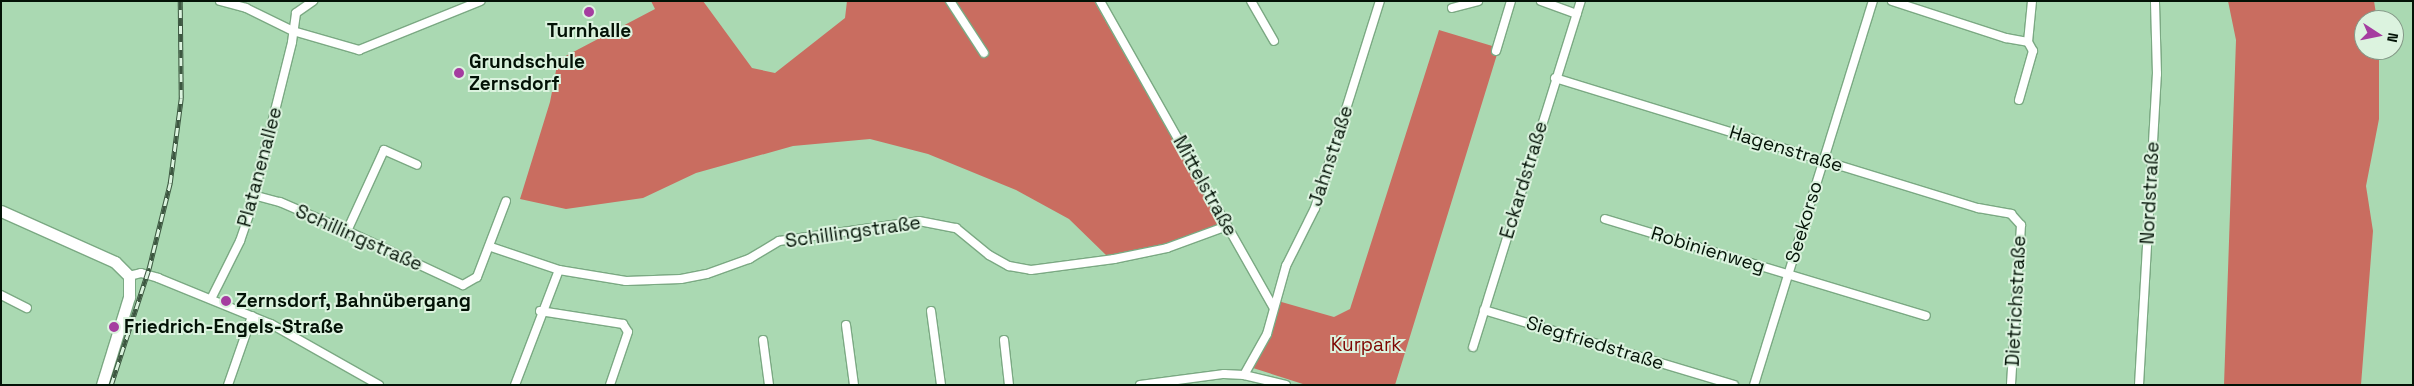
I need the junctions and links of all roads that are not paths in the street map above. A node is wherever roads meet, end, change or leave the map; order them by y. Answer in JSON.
{"nodes":[{"id":1,"x":220,"y":1,"type":"edge"},
{"id":2,"x":313,"y":1,"type":"edge"},
{"id":3,"x":480,"y":1,"type":"edge"},
{"id":4,"x":950,"y":1,"type":"edge"},
{"id":5,"x":1100,"y":1,"type":"edge"},
{"id":6,"x":1251,"y":1,"type":"edge"},
{"id":7,"x":1380,"y":1,"type":"edge"},
{"id":8,"x":1478,"y":1,"type":"edge"},
{"id":9,"x":1511,"y":1,"type":"edge"},
{"id":10,"x":1541,"y":1,"type":"edge"},
{"id":11,"x":1581,"y":1,"type":"edge"},
{"id":12,"x":1873,"y":1,"type":"edge"},
{"id":13,"x":1892,"y":1,"type":"edge"},
{"id":14,"x":2032,"y":1,"type":"edge"},
{"id":15,"x":2155,"y":1,"type":"edge"},
{"id":16,"x":1452,"y":8,"type":"dead end"},
{"id":17,"x":1577,"y":14,"type":"junction"},
{"id":18,"x":293,"y":31,"type":"junction"},
{"id":19,"x":1274,"y":41,"type":"dead end"},
{"id":20,"x":2028,"y":42,"type":"junction"},
{"id":21,"x":1496,"y":51,"type":"dead end"},
{"id":22,"x":984,"y":53,"type":"dead end"},
{"id":23,"x":1555,"y":78,"type":"junction"},
{"id":24,"x":2019,"y":100,"type":"dead end"},
{"id":25,"x":1822,"y":161,"type":"junction"},
{"id":26,"x":417,"y":165,"type":"dead end"},
{"id":27,"x":253,"y":195,"type":"junction"},
{"id":28,"x":506,"y":201,"type":"dead end"},
{"id":29,"x":1,"y":211,"type":"edge"},
{"id":30,"x":1605,"y":219,"type":"dead end"},
{"id":31,"x":2018,"y":219,"type":"joint"},
{"id":32,"x":1227,"y":226,"type":"junction"},
{"id":33,"x":347,"y":230,"type":"junction"},
{"id":34,"x":490,"y":247,"type":"junction"},
{"id":35,"x":559,"y":270,"type":"junction"},
{"id":36,"x":1788,"y":274,"type":"junction"},
{"id":37,"x":129,"y":276,"type":"junction"},
{"id":38,"x":1,"y":295,"type":"edge"},
{"id":39,"x":210,"y":299,"type":"junction"},
{"id":40,"x":1273,"y":307,"type":"junction"},
{"id":41,"x":27,"y":308,"type":"dead end"},
{"id":42,"x":1484,"y":310,"type":"junction"},
{"id":43,"x":540,"y":311,"type":"junction"},
{"id":44,"x":931,"y":311,"type":"dead end"},
{"id":45,"x":252,"y":316,"type":"junction"},
{"id":46,"x":1926,"y":316,"type":"dead end"},
{"id":47,"x":846,"y":325,"type":"dead end"},
{"id":48,"x":762,"y":340,"type":"dead end"},
{"id":49,"x":1004,"y":340,"type":"dead end"},
{"id":50,"x":1472,"y":347,"type":"dead end"},
{"id":51,"x":1244,"y":374,"type":"junction"},
{"id":52,"x":102,"y":385,"type":"edge"},
{"id":53,"x":228,"y":385,"type":"edge"},
{"id":54,"x":378,"y":385,"type":"edge"},
{"id":55,"x":515,"y":385,"type":"edge"},
{"id":56,"x":610,"y":385,"type":"edge"},
{"id":57,"x":769,"y":385,"type":"edge"},
{"id":58,"x":854,"y":385,"type":"edge"},
{"id":59,"x":941,"y":385,"type":"edge"},
{"id":60,"x":1009,"y":385,"type":"edge"},
{"id":61,"x":1140,"y":385,"type":"edge"},
{"id":62,"x":1286,"y":385,"type":"edge"},
{"id":63,"x":1734,"y":385,"type":"edge"},
{"id":64,"x":1754,"y":385,"type":"edge"},
{"id":65,"x":2011,"y":385,"type":"edge"},
{"id":66,"x":2139,"y":385,"type":"edge"}],
"edges":[{"from":1,"to":18,"type":"street"},
{"from":2,"to":18,"type":"street","name":"Platanenallee"},
{"from":3,"to":18,"type":"street"},
{"from":4,"to":22,"type":"street"},
{"from":5,"to":32,"type":"street","name":"Mittelstraße"},
{"from":6,"to":19,"type":"street"},
{"from":7,"to":40,"type":"street","name":"Jahnstraße"},
{"from":8,"to":16,"type":"street"},
{"from":9,"to":21,"type":"street"},
{"from":10,"to":17,"type":"street"},
{"from":11,"to":17,"type":"street","name":"Eckardstraße"},
{"from":12,"to":25,"type":"street","name":"Seekorso"},
{"from":13,"to":20,"type":"street"},
{"from":14,"to":20,"type":"street"},
{"from":15,"to":66,"type":"street","name":"Nordstraße"},
{"from":17,"to":23,"type":"street","name":"Eckardstraße"},
{"from":18,"to":27,"type":"street","name":"Platanenallee"},
{"from":20,"to":24,"type":"street"},
{"from":23,"to":25,"type":"street","name":"Hagenstraße"},
{"from":23,"to":42,"type":"street","name":"Eckardstraße"},
{"from":25,"to":31,"type":"street","name":"Hagenstraße"},
{"from":25,"to":36,"type":"street","name":"Seekorso"},
{"from":26,"to":33,"type":"street"},
{"from":27,"to":33,"type":"street","name":"Schillingstraße"},
{"from":27,"to":39,"type":"street","name":"Platanenallee"},
{"from":28,"to":34,"type":"street"},
{"from":29,"to":37,"type":"street"},
{"from":30,"to":36,"type":"street","name":"Robinienweg"},
{"from":31,"to":65,"type":"street","name":"Dietrichstraße"},
{"from":32,"to":35,"type":"street","name":"Schillingstraße"},
{"from":32,"to":40,"type":"street","name":"Mittelstraße"},
{"from":33,"to":34,"type":"street","name":"Schillingstraße"},
{"from":34,"to":35,"type":"street","name":"Schillingstraße"},
{"from":35,"to":43,"type":"street"},
{"from":36,"to":46,"type":"street","name":"Robinienweg"},
{"from":36,"to":64,"type":"street","name":"Seekorso"},
{"from":37,"to":39,"type":"street"},
{"from":37,"to":52,"type":"street"},
{"from":38,"to":41,"type":"street"},
{"from":39,"to":45,"type":"street"},
{"from":40,"to":51,"type":"street"},
{"from":42,"to":50,"type":"street","name":"Eckardstraße"},
{"from":42,"to":63,"type":"street","name":"Siegfriedstraße"},
{"from":43,"to":55,"type":"street"},
{"from":43,"to":56,"type":"street"},
{"from":44,"to":59,"type":"street"},
{"from":45,"to":53,"type":"street"},
{"from":45,"to":54,"type":"street"},
{"from":47,"to":58,"type":"street"},
{"from":48,"to":57,"type":"street"},
{"from":49,"to":60,"type":"street"},
{"from":51,"to":61,"type":"street"},
{"from":51,"to":62,"type":"street"}]}
